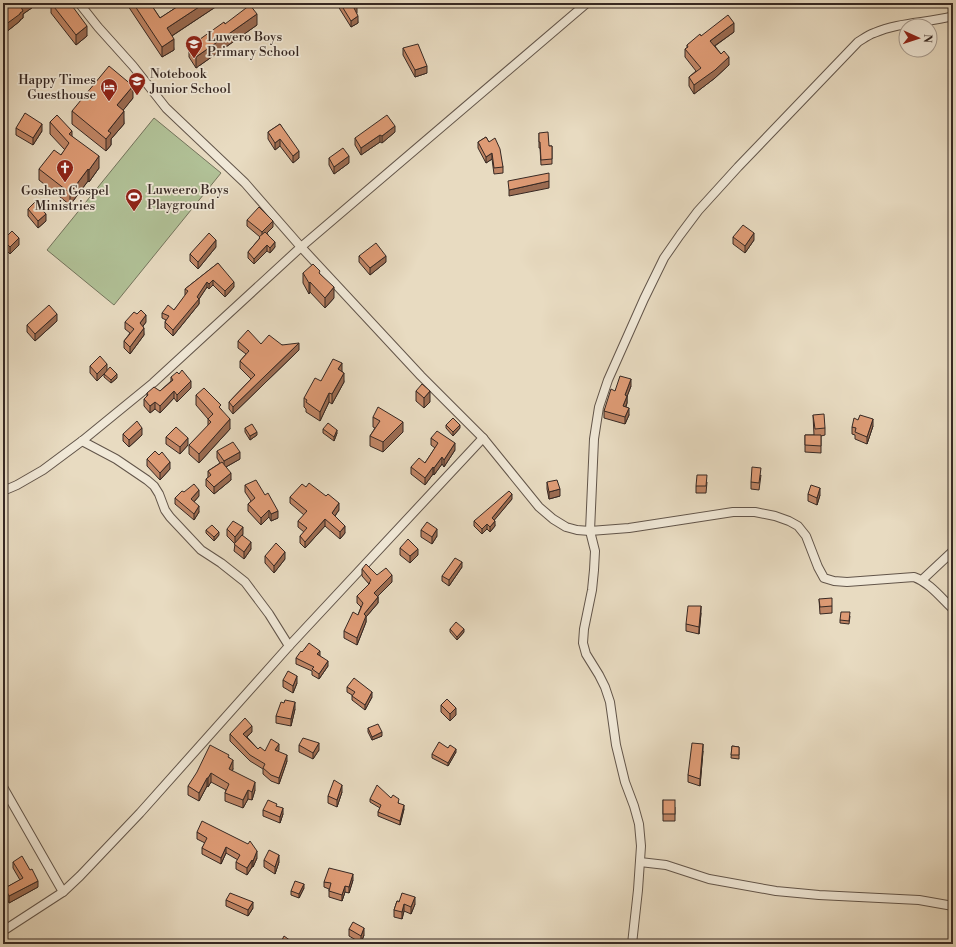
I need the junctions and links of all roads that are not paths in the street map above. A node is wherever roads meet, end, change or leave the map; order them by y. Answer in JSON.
{"nodes":[{"id":1,"x":79,"y":3,"type":"edge"},
{"id":2,"x":587,"y":3,"type":"edge"},
{"id":3,"x":953,"y":16,"type":"edge"},
{"id":4,"x":301,"y":247,"type":"junction"},
{"id":5,"x":483,"y":438,"type":"junction"},
{"id":6,"x":82,"y":441,"type":"junction"},
{"id":7,"x":3,"y":491,"type":"edge"},
{"id":8,"x":590,"y":532,"type":"junction"},
{"id":9,"x":953,"y":551,"type":"edge"},
{"id":10,"x":922,"y":580,"type":"junction"},
{"id":11,"x":953,"y":609,"type":"edge"},
{"id":12,"x":289,"y":646,"type":"junction"},
{"id":13,"x":3,"y":787,"type":"edge"},
{"id":14,"x":640,"y":862,"type":"junction"},
{"id":15,"x":63,"y":892,"type":"junction"},
{"id":16,"x":953,"y":906,"type":"edge"},
{"id":17,"x":3,"y":931,"type":"edge"},
{"id":18,"x":632,"y":944,"type":"edge"}],
"edges":[{"from":1,"to":4,"type":"street"},
{"from":2,"to":4,"type":"street"},
{"from":3,"to":8,"type":"street"},
{"from":4,"to":5,"type":"street"},
{"from":4,"to":6,"type":"street"},
{"from":5,"to":8,"type":"street"},
{"from":5,"to":12,"type":"street"},
{"from":6,"to":7,"type":"street"},
{"from":6,"to":12,"type":"street"},
{"from":8,"to":10,"type":"street"},
{"from":8,"to":14,"type":"street"},
{"from":9,"to":10,"type":"street"},
{"from":10,"to":11,"type":"street"},
{"from":12,"to":15,"type":"street"},
{"from":13,"to":15,"type":"street"},
{"from":14,"to":16,"type":"street"},
{"from":14,"to":18,"type":"street"},
{"from":15,"to":17,"type":"street"}]}
